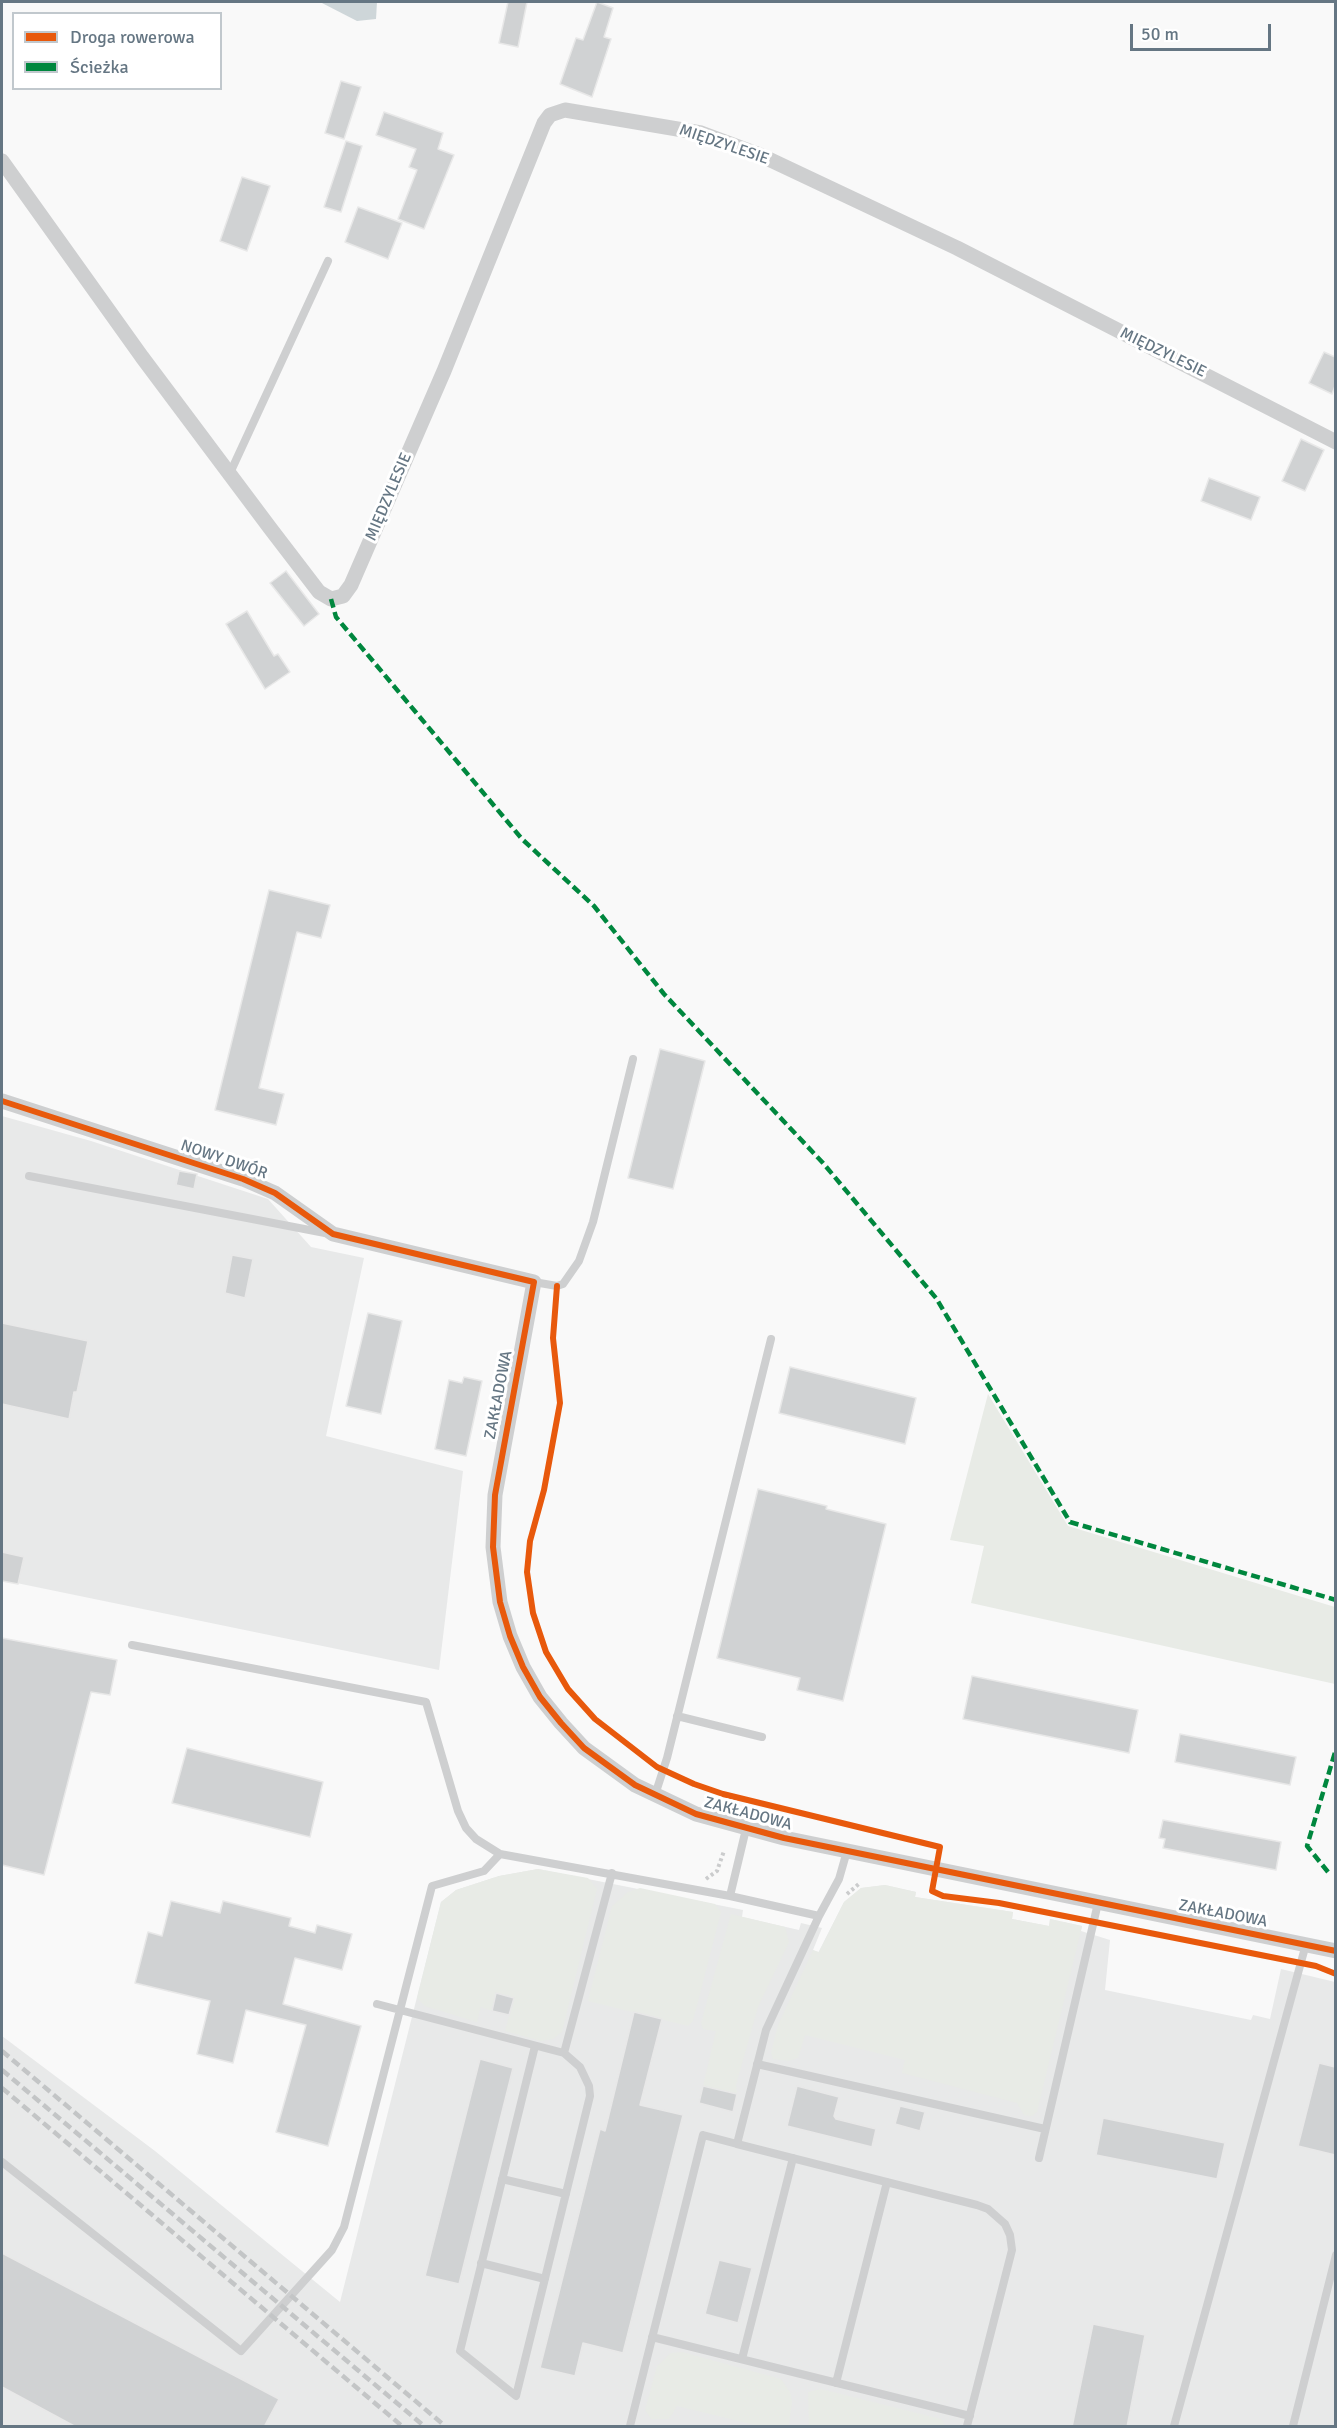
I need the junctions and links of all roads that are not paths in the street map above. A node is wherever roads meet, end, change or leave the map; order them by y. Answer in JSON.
{"nodes":[{"id":1,"x":2,"y":161,"type":"edge"},
{"id":2,"x":328,"y":261,"type":"dead end"},
{"id":3,"x":1335,"y":442,"type":"edge"},
{"id":4,"x":230,"y":473,"type":"junction"},
{"id":5,"x":633,"y":1059,"type":"dead end"},
{"id":6,"x":2,"y":1101,"type":"edge"},
{"id":7,"x":30,"y":1176,"type":"dead end"},
{"id":8,"x":333,"y":1234,"type":"junction"},
{"id":9,"x":534,"y":1282,"type":"junction"},
{"id":10,"x":771,"y":1339,"type":"dead end"},
{"id":11,"x":132,"y":1645,"type":"dead end"},
{"id":12,"x":677,"y":1716,"type":"junction"},
{"id":13,"x":762,"y":1737,"type":"dead end"},
{"id":14,"x":655,"y":1795,"type":"junction"},
{"id":15,"x":746,"y":1829,"type":"junction"},
{"id":16,"x":846,"y":1851,"type":"junction"},
{"id":17,"x":500,"y":1854,"type":"junction"},
{"id":18,"x":612,"y":1874,"type":"junction"},
{"id":19,"x":730,"y":1896,"type":"junction"},
{"id":20,"x":1098,"y":1903,"type":"junction"},
{"id":21,"x":819,"y":1916,"type":"junction"},
{"id":22,"x":1306,"y":1944,"type":"junction"},
{"id":23,"x":1335,"y":1951,"type":"edge"},
{"id":24,"x":377,"y":2004,"type":"dead end"},
{"id":25,"x":402,"y":2010,"type":"junction"},
{"id":26,"x":535,"y":2046,"type":"junction"},
{"id":27,"x":564,"y":2053,"type":"junction"},
{"id":28,"x":757,"y":2064,"type":"junction"},
{"id":29,"x":1045,"y":2129,"type":"junction"},
{"id":30,"x":737,"y":2144,"type":"junction"},
{"id":31,"x":793,"y":2158,"type":"junction"},
{"id":32,"x":1039,"y":2158,"type":"dead end"},
{"id":33,"x":2,"y":2162,"type":"edge"},
{"id":34,"x":502,"y":2179,"type":"junction"},
{"id":35,"x":887,"y":2182,"type":"junction"},
{"id":36,"x":566,"y":2194,"type":"junction"},
{"id":37,"x":1335,"y":2255,"type":"edge"},
{"id":38,"x":481,"y":2263,"type":"junction"},
{"id":39,"x":545,"y":2279,"type":"junction"},
{"id":40,"x":652,"y":2337,"type":"junction"},
{"id":41,"x":742,"y":2359,"type":"junction"},
{"id":42,"x":836,"y":2383,"type":"junction"},
{"id":43,"x":970,"y":2416,"type":"junction"},
{"id":44,"x":630,"y":2427,"type":"edge"},
{"id":45,"x":967,"y":2427,"type":"edge"},
{"id":46,"x":1174,"y":2427,"type":"edge"},
{"id":47,"x":1293,"y":2427,"type":"edge"}],
"edges":[{"from":1,"to":4,"type":"street"},
{"from":2,"to":4,"type":"lane"},
{"from":3,"to":4,"type":"street","name":"MIĘDZYLESIE"},
{"from":5,"to":9,"type":"lane"},
{"from":6,"to":8,"type":"street","name":"NOWY DWÓR"},
{"from":7,"to":8,"type":"lane"},
{"from":8,"to":9,"type":"street","name":"NOWY DWÓR"},
{"from":9,"to":14,"type":"street","name":"ZAKŁADOWA"},
{"from":10,"to":12,"type":"lane"},
{"from":11,"to":17,"type":"lane"},
{"from":12,"to":13,"type":"lane"},
{"from":12,"to":14,"type":"lane"},
{"from":14,"to":15,"type":"street","name":"ZAKŁADOWA"},
{"from":15,"to":16,"type":"street","name":"ZAKŁADOWA"},
{"from":15,"to":19,"type":"lane"},
{"from":16,"to":20,"type":"street","name":"ZAKŁADOWA"},
{"from":16,"to":21,"type":"lane"},
{"from":17,"to":18,"type":"lane"},
{"from":17,"to":25,"type":"lane"},
{"from":18,"to":19,"type":"lane"},
{"from":18,"to":27,"type":"lane"},
{"from":19,"to":21,"type":"lane"},
{"from":20,"to":22,"type":"street","name":"ZAKŁADOWA"},
{"from":20,"to":29,"type":"lane"},
{"from":21,"to":28,"type":"lane"},
{"from":22,"to":23,"type":"street","name":"ZAKŁADOWA"},
{"from":22,"to":46,"type":"lane"},
{"from":24,"to":25,"type":"lane"},
{"from":25,"to":26,"type":"lane"},
{"from":25,"to":33,"type":"lane"},
{"from":26,"to":27,"type":"lane"},
{"from":26,"to":34,"type":"lane"},
{"from":27,"to":36,"type":"lane"},
{"from":28,"to":29,"type":"lane"},
{"from":28,"to":30,"type":"lane"},
{"from":29,"to":32,"type":"lane"},
{"from":30,"to":31,"type":"lane"},
{"from":30,"to":40,"type":"lane"},
{"from":31,"to":35,"type":"lane"},
{"from":31,"to":41,"type":"lane"},
{"from":34,"to":36,"type":"lane"},
{"from":34,"to":38,"type":"lane"},
{"from":35,"to":42,"type":"lane"},
{"from":35,"to":43,"type":"lane"},
{"from":36,"to":39,"type":"lane"},
{"from":37,"to":47,"type":"lane"},
{"from":38,"to":39,"type":"lane"},
{"from":38,"to":39,"type":"lane"},
{"from":40,"to":41,"type":"lane"},
{"from":40,"to":44,"type":"lane"},
{"from":41,"to":42,"type":"lane"},
{"from":42,"to":43,"type":"lane"},
{"from":43,"to":45,"type":"lane"}]}
